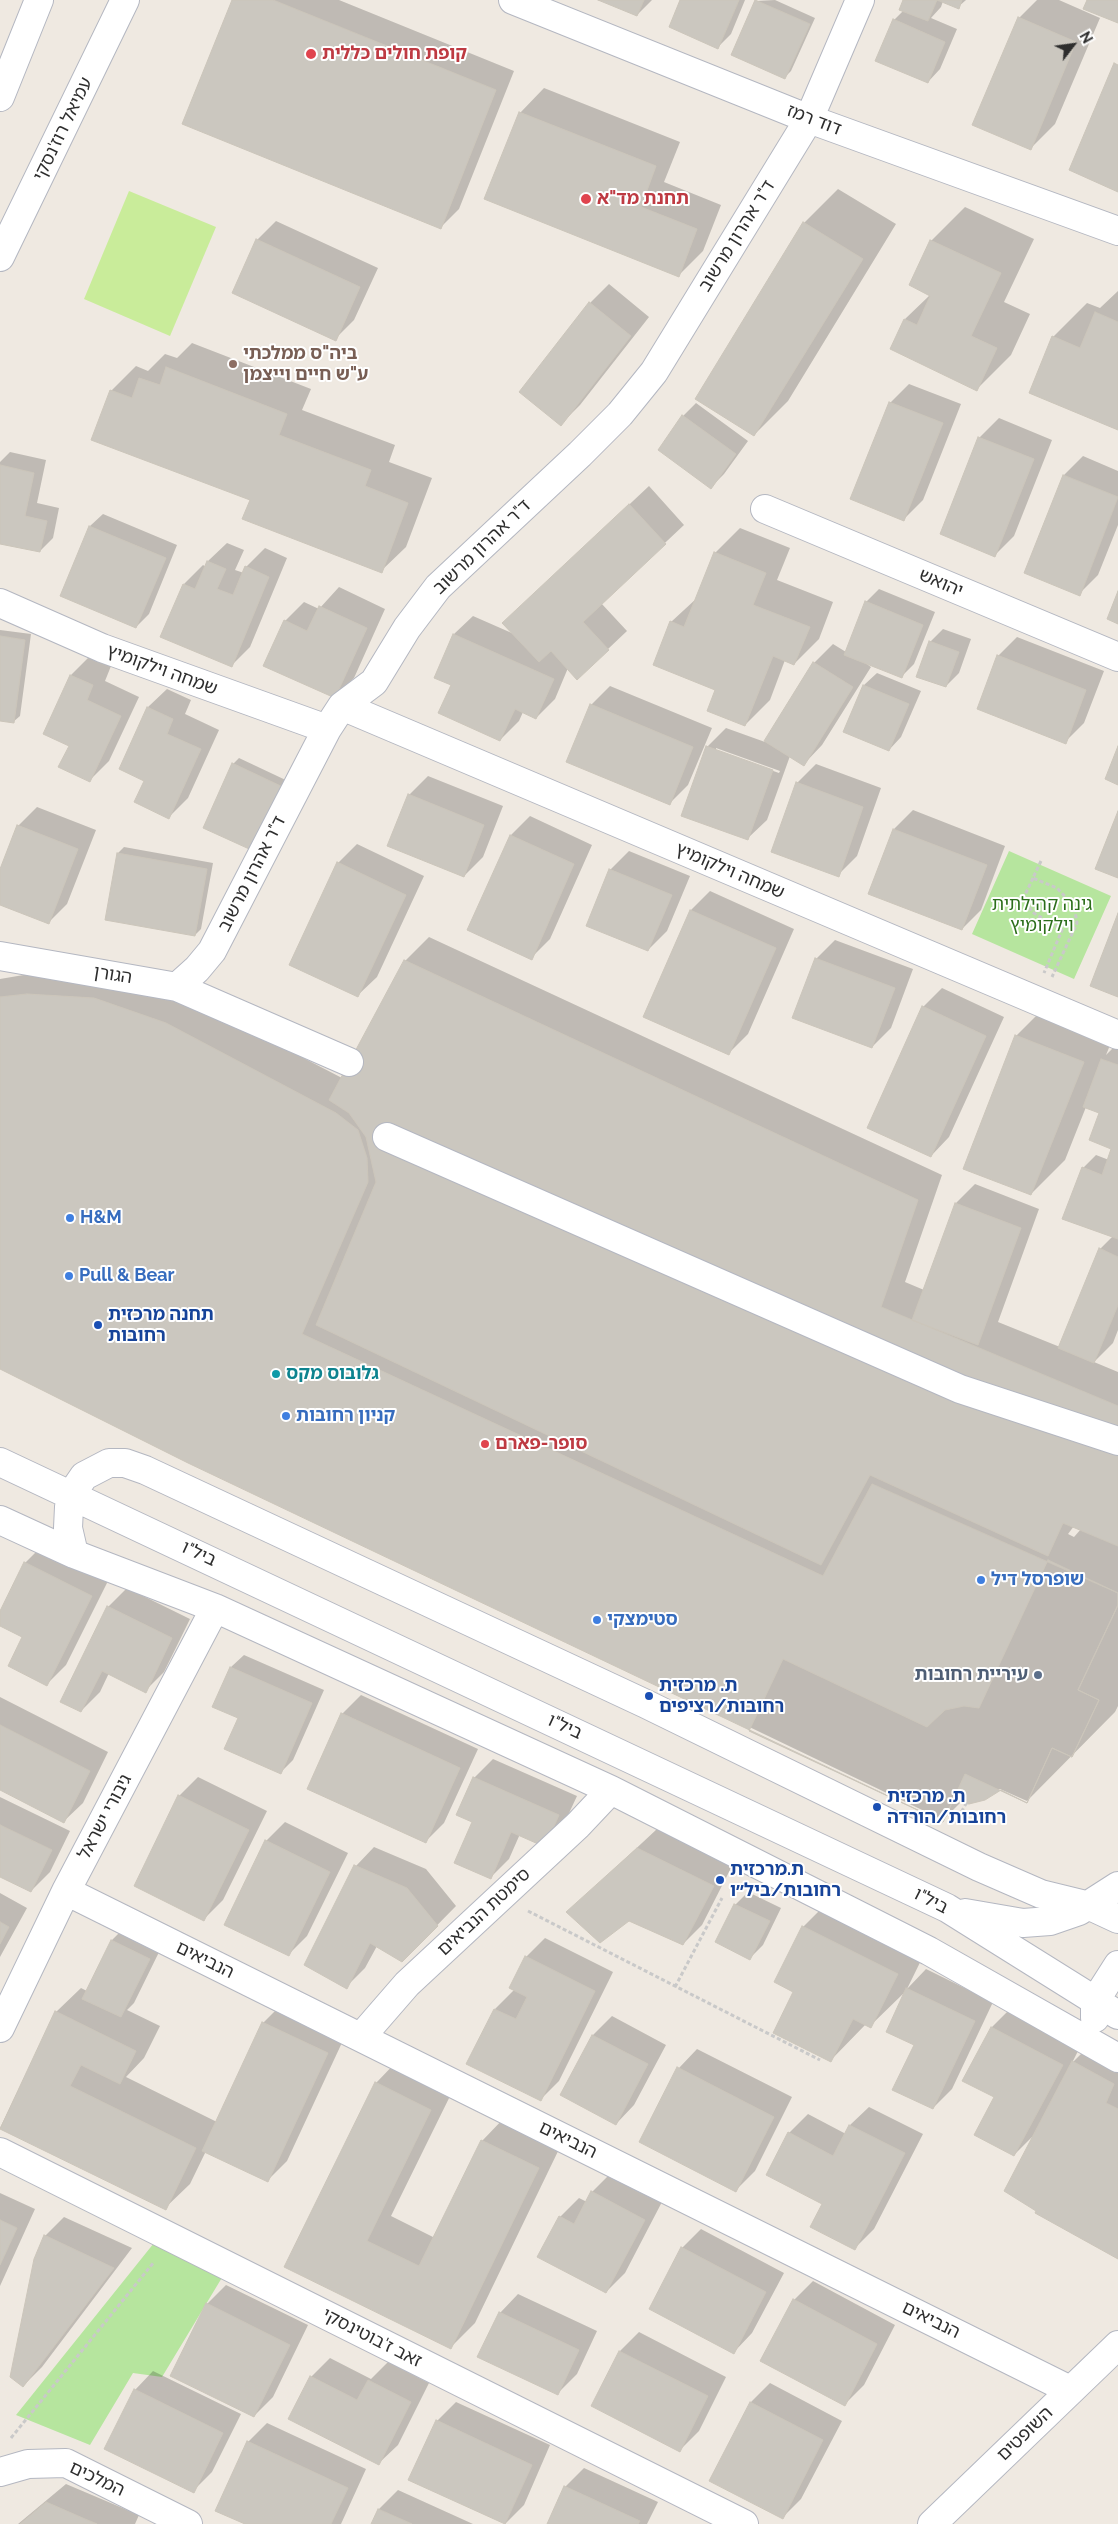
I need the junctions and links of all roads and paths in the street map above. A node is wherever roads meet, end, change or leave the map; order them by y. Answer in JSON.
{"nodes":[{"id":1,"x":40,"y":0,"type":"edge"},
{"id":2,"x":125,"y":0,"type":"edge"},
{"id":3,"x":513,"y":0,"type":"edge"},
{"id":4,"x":860,"y":0,"type":"edge"},
{"id":5,"x":0,"y":97,"type":"edge"},
{"id":6,"x":809,"y":119,"type":"junction"},
{"id":7,"x":1118,"y":232,"type":"edge"},
{"id":8,"x":0,"y":257,"type":"edge"},
{"id":9,"x":765,"y":509,"type":"dead end"},
{"id":10,"x":2,"y":604,"type":"edge"},
{"id":11,"x":1118,"y":656,"type":"edge"},
{"id":12,"x":342,"y":706,"type":"junction"},
{"id":13,"x":327,"y":729,"type":"junction"},
{"id":14,"x":1041,"y":861,"type":"dead end"},
{"id":15,"x":1033,"y":878,"type":"junction"},
{"id":16,"x":0,"y":956,"type":"edge"},
{"id":17,"x":0,"y":966,"type":"edge"},
{"id":18,"x":48,"y":966,"type":"junction"},
{"id":19,"x":177,"y":987,"type":"junction"},
{"id":20,"x":1037,"y":1001,"type":"junction"},
{"id":21,"x":1118,"y":1035,"type":"edge"},
{"id":22,"x":349,"y":1062,"type":"dead end"},
{"id":23,"x":387,"y":1137,"type":"dead end"},
{"id":24,"x":1118,"y":1441,"type":"edge"},
{"id":25,"x":0,"y":1462,"type":"edge"},
{"id":26,"x":71,"y":1495,"type":"junction"},
{"id":27,"x":0,"y":1520,"type":"edge"},
{"id":28,"x":74,"y":1554,"type":"junction"},
{"id":29,"x":215,"y":1608,"type":"junction"},
{"id":30,"x":611,"y":1790,"type":"junction"},
{"id":31,"x":1118,"y":1886,"type":"edge"},
{"id":32,"x":66,"y":1891,"type":"junction"},
{"id":33,"x":500,"y":1897,"type":"junction"},
{"id":34,"x":722,"y":1898,"type":"dead end"},
{"id":35,"x":1090,"y":1906,"type":"junction"},
{"id":36,"x":947,"y":1908,"type":"junction"},
{"id":37,"x":1118,"y":1920,"type":"edge"},
{"id":38,"x":1118,"y":1965,"type":"edge"},
{"id":39,"x":675,"y":1987,"type":"junction"},
{"id":40,"x":1095,"y":2001,"type":"junction"},
{"id":41,"x":1118,"y":2015,"type":"edge"},
{"id":42,"x":0,"y":2028,"type":"edge"},
{"id":43,"x":360,"y":2037,"type":"junction"},
{"id":44,"x":1106,"y":2040,"type":"edge"},
{"id":45,"x":1118,"y":2058,"type":"edge"},
{"id":46,"x":820,"y":2060,"type":"dead end"},
{"id":47,"x":0,"y":2152,"type":"edge"},
{"id":48,"x":174,"y":2239,"type":"junction"},
{"id":49,"x":1118,"y":2344,"type":"edge"},
{"id":50,"x":1070,"y":2390,"type":"junction"},
{"id":51,"x":6,"y":2444,"type":"dead end"},
{"id":52,"x":0,"y":2472,"type":"edge"},
{"id":53,"x":188,"y":2524,"type":"edge"},
{"id":54,"x":744,"y":2524,"type":"edge"},
{"id":55,"x":932,"y":2524,"type":"edge"}],
"edges":[{"from":1,"to":5,"type":"street"},
{"from":2,"to":8,"type":"street","name":"עמיאל רוז'נסקי"},
{"from":3,"to":6,"type":"street","name":"דוד רמז"},
{"from":4,"to":6,"type":"street","name":"ד\"ר אהרון מרשוב"},
{"from":6,"to":7,"type":"street","name":"דוד רמז"},
{"from":6,"to":12,"type":"street","name":"ד\"ר אהרון מרשוב"},
{"from":9,"to":11,"type":"street","name":"יהואש"},
{"from":10,"to":13,"type":"street","name":"שמחה וילקומיץ"},
{"from":12,"to":13,"type":"street","name":"ד\"ר אהרון מרשוב"},
{"from":12,"to":20,"type":"street","name":"שמחה וילקומיץ"},
{"from":13,"to":19,"type":"street","name":"ד\"ר אהרון מרשוב"},
{"from":14,"to":15,"type":"path"},
{"from":15,"to":20,"type":"path"},
{"from":15,"to":20,"type":"path"},
{"from":16,"to":18,"type":"street","name":"הגורן"},
{"from":17,"to":18,"type":"street","name":"הגורן"},
{"from":18,"to":19,"type":"street","name":"הגורן"},
{"from":19,"to":22,"type":"street","name":"הגורן"},
{"from":20,"to":21,"type":"street","name":"שמחה וילקומיץ"},
{"from":23,"to":24,"type":"street"},
{"from":25,"to":26,"type":"street","name":"ביל\"ו"},
{"from":26,"to":28,"type":"street"},
{"from":26,"to":35,"type":"street"},
{"from":26,"to":36,"type":"street","name":"ביל\"ו"},
{"from":27,"to":28,"type":"street"},
{"from":28,"to":29,"type":"street"},
{"from":29,"to":30,"type":"street"},
{"from":29,"to":32,"type":"street","name":"גיבורי ישראל"},
{"from":30,"to":33,"type":"street","name":"סימטת הנביאים"},
{"from":30,"to":44,"type":"street"},
{"from":31,"to":35,"type":"street"},
{"from":32,"to":42,"type":"street","name":"גיבורי ישראל"},
{"from":32,"to":43,"type":"street","name":"הנביאים"},
{"from":33,"to":39,"type":"path"},
{"from":33,"to":43,"type":"street","name":"סימטת הנביאים"},
{"from":34,"to":39,"type":"path"},
{"from":35,"to":36,"type":"street"},
{"from":35,"to":37,"type":"street"},
{"from":36,"to":40,"type":"street","name":"ביל\"ו"},
{"from":38,"to":40,"type":"street"},
{"from":39,"to":46,"type":"path"},
{"from":40,"to":41,"type":"street","name":"ביל\"ו"},
{"from":40,"to":44,"type":"street"},
{"from":43,"to":50,"type":"street","name":"הנביאים"},
{"from":44,"to":45,"type":"street"},
{"from":47,"to":48,"type":"street","name":"זאב ז'בוטינסקי"},
{"from":48,"to":51,"type":"path"},
{"from":48,"to":54,"type":"street","name":"זאב ז'בוטינסקי"},
{"from":49,"to":50,"type":"street","name":"השופטים"},
{"from":50,"to":55,"type":"street","name":"השופטים"},
{"from":52,"to":53,"type":"street","name":"המלכים"}]}
